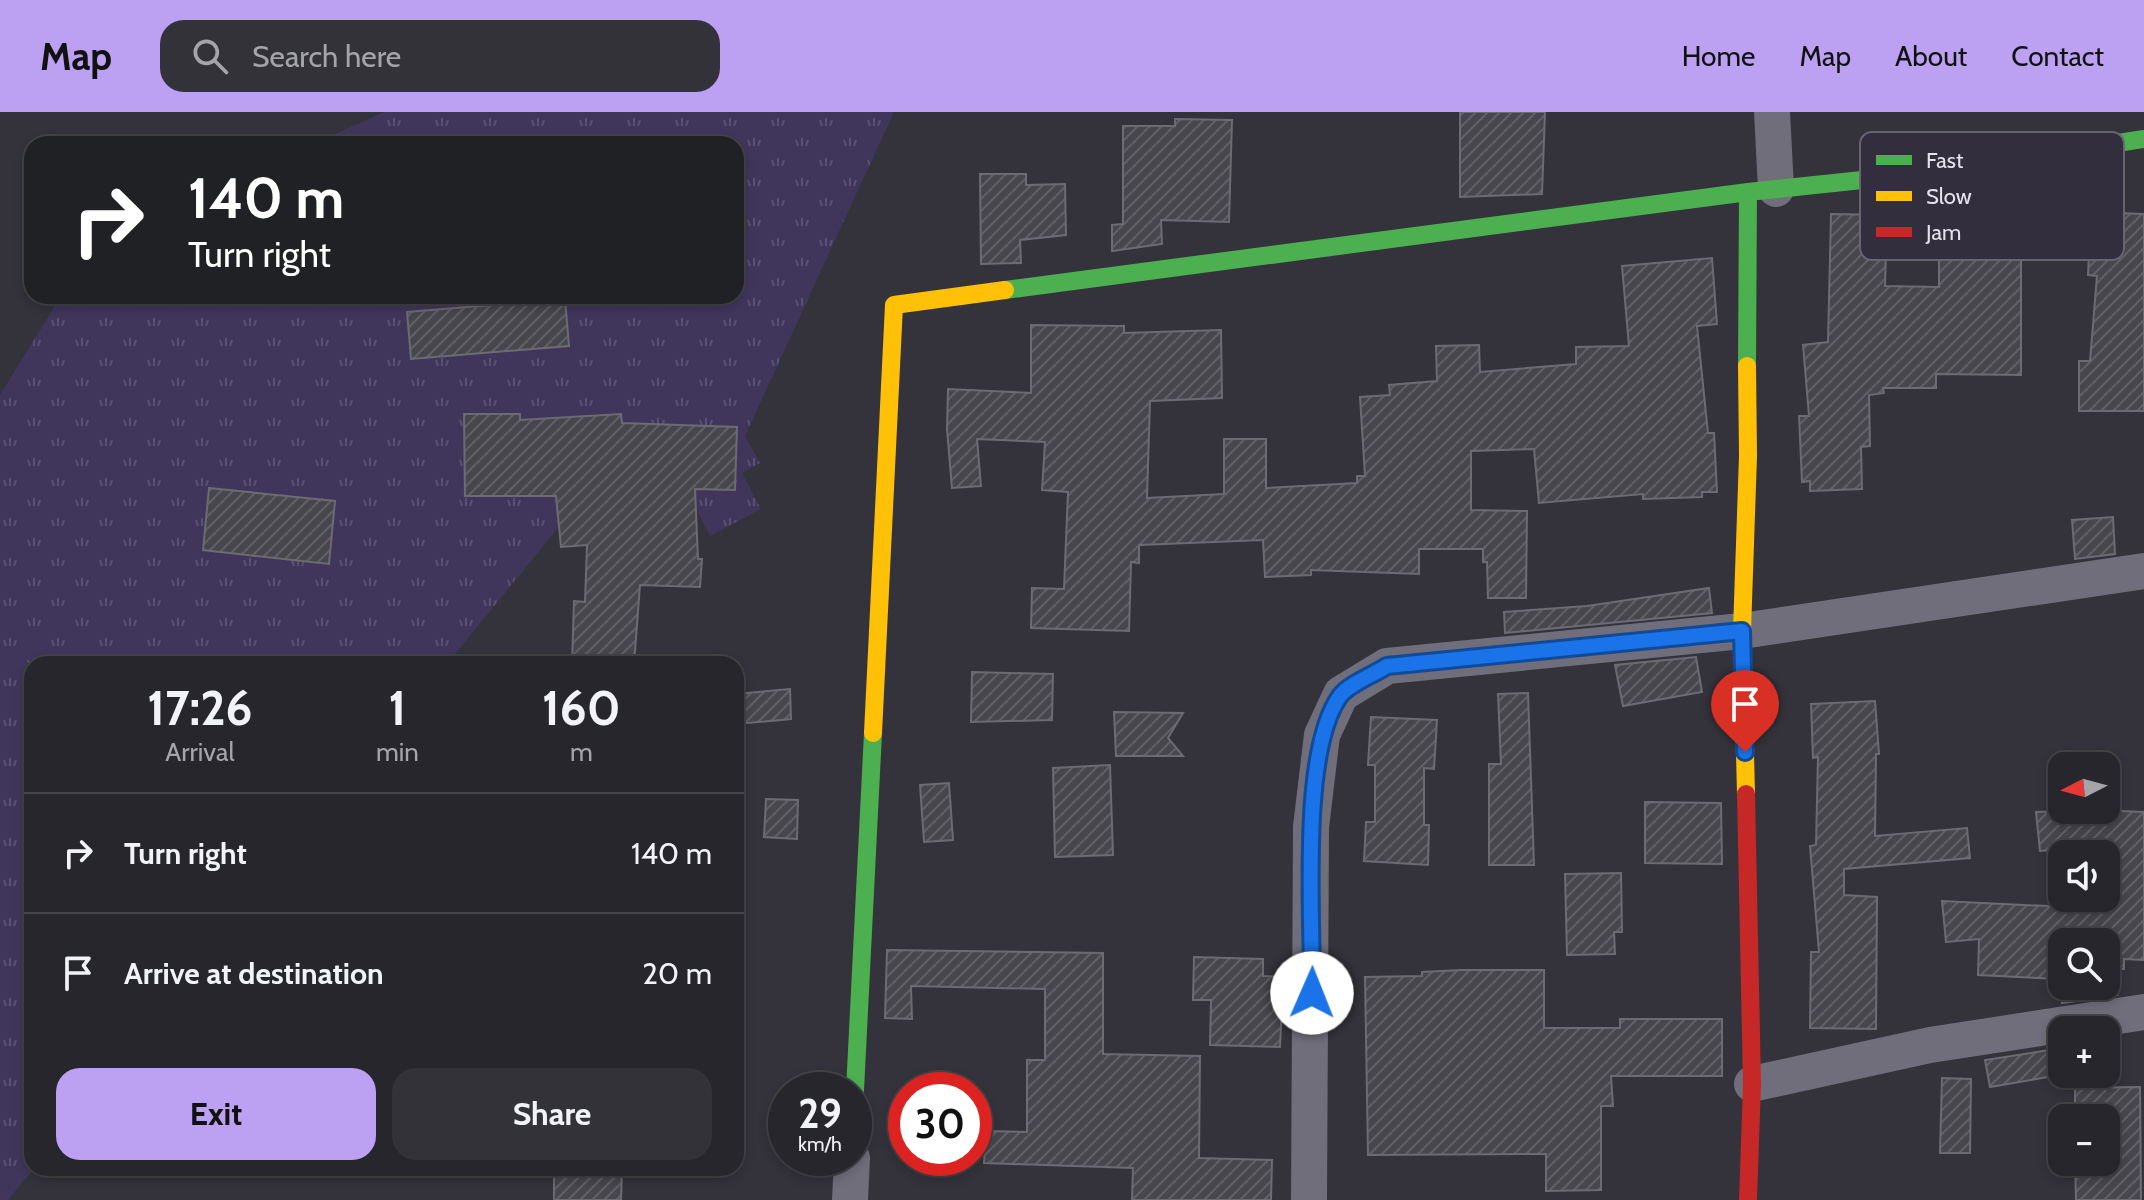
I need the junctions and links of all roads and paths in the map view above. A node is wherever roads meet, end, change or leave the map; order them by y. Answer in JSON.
{"nodes":[{"id":1,"x":1772,"y":112,"type":"edge"},
{"id":2,"x":2144,"y":139,"type":"edge"},
{"id":3,"x":2124,"y":142,"type":"edge"},
{"id":4,"x":1860,"y":180,"type":"edge"},
{"id":5,"x":1762,"y":190,"type":"junction"},
{"id":6,"x":2144,"y":571,"type":"edge"},
{"id":7,"x":1742,"y":631,"type":"junction"},
{"id":8,"x":2144,"y":1012,"type":"edge"},
{"id":9,"x":856,"y":1072,"type":"edge"},
{"id":10,"x":1752,"y":1084,"type":"junction"},
{"id":11,"x":851,"y":1176,"type":"edge"},
{"id":12,"x":850,"y":1200,"type":"edge"},
{"id":13,"x":1309,"y":1200,"type":"edge"},
{"id":14,"x":1748,"y":1200,"type":"edge"}],
"edges":[{"from":1,"to":5,"type":"street"},
{"from":2,"to":3,"type":"street"},
{"from":4,"to":5,"type":"street"},
{"from":5,"to":7,"type":"street"},
{"from":5,"to":9,"type":"street"},
{"from":6,"to":7,"type":"street"},
{"from":7,"to":10,"type":"street"},
{"from":7,"to":13,"type":"street"},
{"from":8,"to":10,"type":"street"},
{"from":10,"to":14,"type":"street"},
{"from":11,"to":12,"type":"street"}]}
